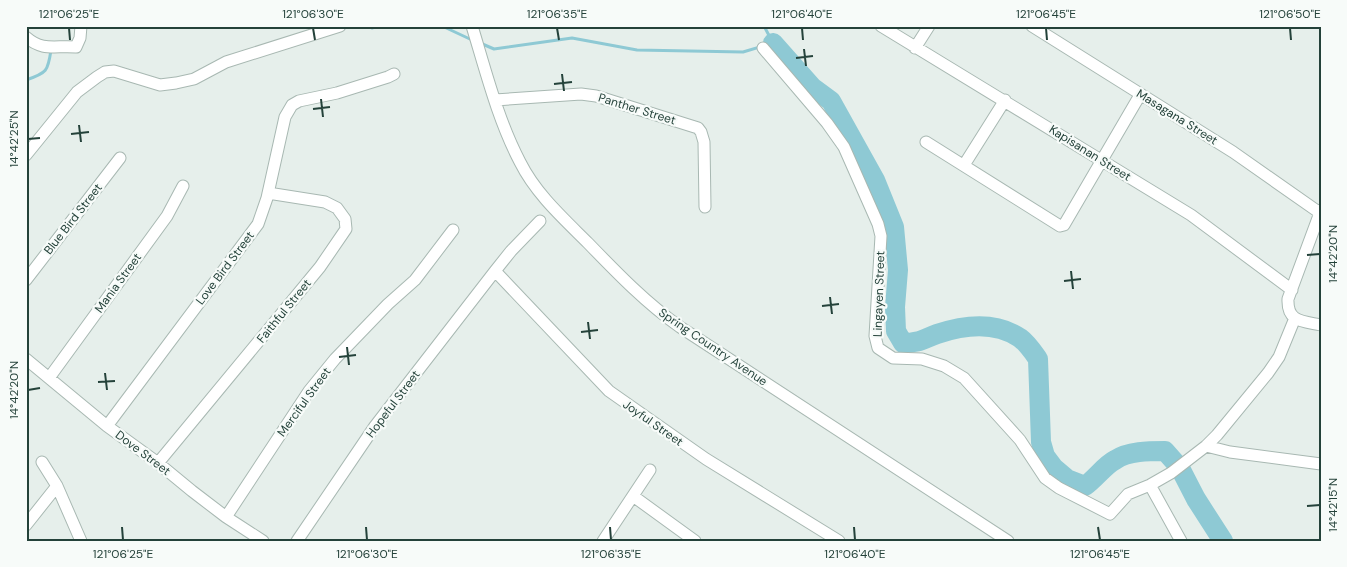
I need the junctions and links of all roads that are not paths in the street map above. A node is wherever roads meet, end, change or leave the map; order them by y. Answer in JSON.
{"nodes":[{"id":1,"x":81,"y":26,"type":"edge"},
{"id":2,"x":340,"y":26,"type":"edge"},
{"id":3,"x":472,"y":26,"type":"edge"},
{"id":4,"x":881,"y":26,"type":"edge"},
{"id":5,"x":929,"y":26,"type":"edge"},
{"id":6,"x":1032,"y":26,"type":"edge"},
{"id":7,"x":26,"y":37,"type":"edge"},
{"id":8,"x":763,"y":48,"type":"dead end"},
{"id":9,"x":915,"y":48,"type":"junction"},
{"id":10,"x":394,"y":74,"type":"dead end"},
{"id":11,"x":1140,"y":95,"type":"junction"},
{"id":12,"x":495,"y":100,"type":"junction"},
{"id":13,"x":1004,"y":100,"type":"junction"},
{"id":14,"x":926,"y":142,"type":"dead end"},
{"id":15,"x":26,"y":155,"type":"edge"},
{"id":16,"x":120,"y":158,"type":"dead end"},
{"id":17,"x":1102,"y":160,"type":"junction"},
{"id":18,"x":964,"y":165,"type":"junction"},
{"id":19,"x":183,"y":186,"type":"dead end"},
{"id":20,"x":268,"y":193,"type":"junction"},
{"id":21,"x":705,"y":207,"type":"dead end"},
{"id":22,"x":1320,"y":212,"type":"edge"},
{"id":23,"x":540,"y":221,"type":"dead end"},
{"id":24,"x":453,"y":230,"type":"dead end"},
{"id":25,"x":495,"y":271,"type":"junction"},
{"id":26,"x":26,"y":280,"type":"edge"},
{"id":27,"x":1292,"y":290,"type":"junction"},
{"id":28,"x":1295,"y":318,"type":"junction"},
{"id":29,"x":1321,"y":324,"type":"edge"},
{"id":30,"x":26,"y":360,"type":"edge"},
{"id":31,"x":49,"y":378,"type":"junction"},
{"id":32,"x":107,"y":426,"type":"junction"},
{"id":33,"x":1206,"y":446,"type":"junction"},
{"id":34,"x":42,"y":462,"type":"dead end"},
{"id":35,"x":158,"y":463,"type":"junction"},
{"id":36,"x":1321,"y":464,"type":"edge"},
{"id":37,"x":650,"y":470,"type":"dead end"},
{"id":38,"x":1150,"y":485,"type":"junction"},
{"id":39,"x":57,"y":486,"type":"junction"},
{"id":40,"x":633,"y":496,"type":"junction"},
{"id":41,"x":226,"y":517,"type":"junction"},
{"id":42,"x":26,"y":525,"type":"edge"},
{"id":43,"x":245,"y":536,"type":"edge"},
{"id":44,"x":81,"y":541,"type":"edge"},
{"id":45,"x":263,"y":541,"type":"edge"},
{"id":46,"x":298,"y":541,"type":"edge"},
{"id":47,"x":603,"y":541,"type":"edge"},
{"id":48,"x":695,"y":541,"type":"edge"},
{"id":49,"x":839,"y":541,"type":"edge"},
{"id":50,"x":1008,"y":541,"type":"edge"},
{"id":51,"x":1181,"y":541,"type":"edge"}],
"edges":[{"from":1,"to":7,"type":"street"},
{"from":2,"to":15,"type":"street"},
{"from":3,"to":12,"type":"street","name":"Spring Country Avenue"},
{"from":4,"to":9,"type":"street","name":"Kapisanan Street"},
{"from":5,"to":9,"type":"street"},
{"from":6,"to":11,"type":"street","name":"Masagana Street"},
{"from":8,"to":38,"type":"street","name":"Lingayen Street"},
{"from":9,"to":13,"type":"street","name":"Kapisanan Street"},
{"from":10,"to":20,"type":"street","name":"Love Bird Street"},
{"from":11,"to":17,"type":"street"},
{"from":11,"to":22,"type":"street","name":"Masagana Street"},
{"from":12,"to":21,"type":"street","name":"Panther Street"},
{"from":12,"to":50,"type":"street","name":"Spring Country Avenue"},
{"from":13,"to":17,"type":"street","name":"Kapisanan Street"},
{"from":13,"to":18,"type":"street"},
{"from":14,"to":18,"type":"street"},
{"from":16,"to":26,"type":"street","name":"Blue Bird Street"},
{"from":17,"to":18,"type":"street"},
{"from":17,"to":27,"type":"street","name":"Kapisanan Street"},
{"from":19,"to":31,"type":"street","name":"Mania Street"},
{"from":20,"to":32,"type":"street","name":"Love Bird Street"},
{"from":20,"to":35,"type":"street","name":"Faithful Street"},
{"from":22,"to":27,"type":"street"},
{"from":23,"to":25,"type":"street","name":"Hopeful Street"},
{"from":24,"to":41,"type":"street","name":"Merciful Street"},
{"from":25,"to":46,"type":"street","name":"Hopeful Street"},
{"from":25,"to":49,"type":"street","name":"Joyful Street"},
{"from":27,"to":28,"type":"street"},
{"from":28,"to":29,"type":"street"},
{"from":28,"to":33,"type":"street"},
{"from":30,"to":31,"type":"street","name":"Dove Street"},
{"from":31,"to":32,"type":"street","name":"Dove Street"},
{"from":32,"to":35,"type":"street","name":"Dove Street"},
{"from":33,"to":36,"type":"street"},
{"from":33,"to":38,"type":"street"},
{"from":34,"to":39,"type":"street"},
{"from":35,"to":41,"type":"street","name":"Dove Street"},
{"from":37,"to":40,"type":"street"},
{"from":38,"to":51,"type":"street"},
{"from":39,"to":42,"type":"street"},
{"from":39,"to":44,"type":"street"},
{"from":40,"to":47,"type":"street"},
{"from":40,"to":48,"type":"street"},
{"from":41,"to":43,"type":"street","name":"Dove Street"},
{"from":43,"to":45,"type":"street","name":"Dove Street"}]}
